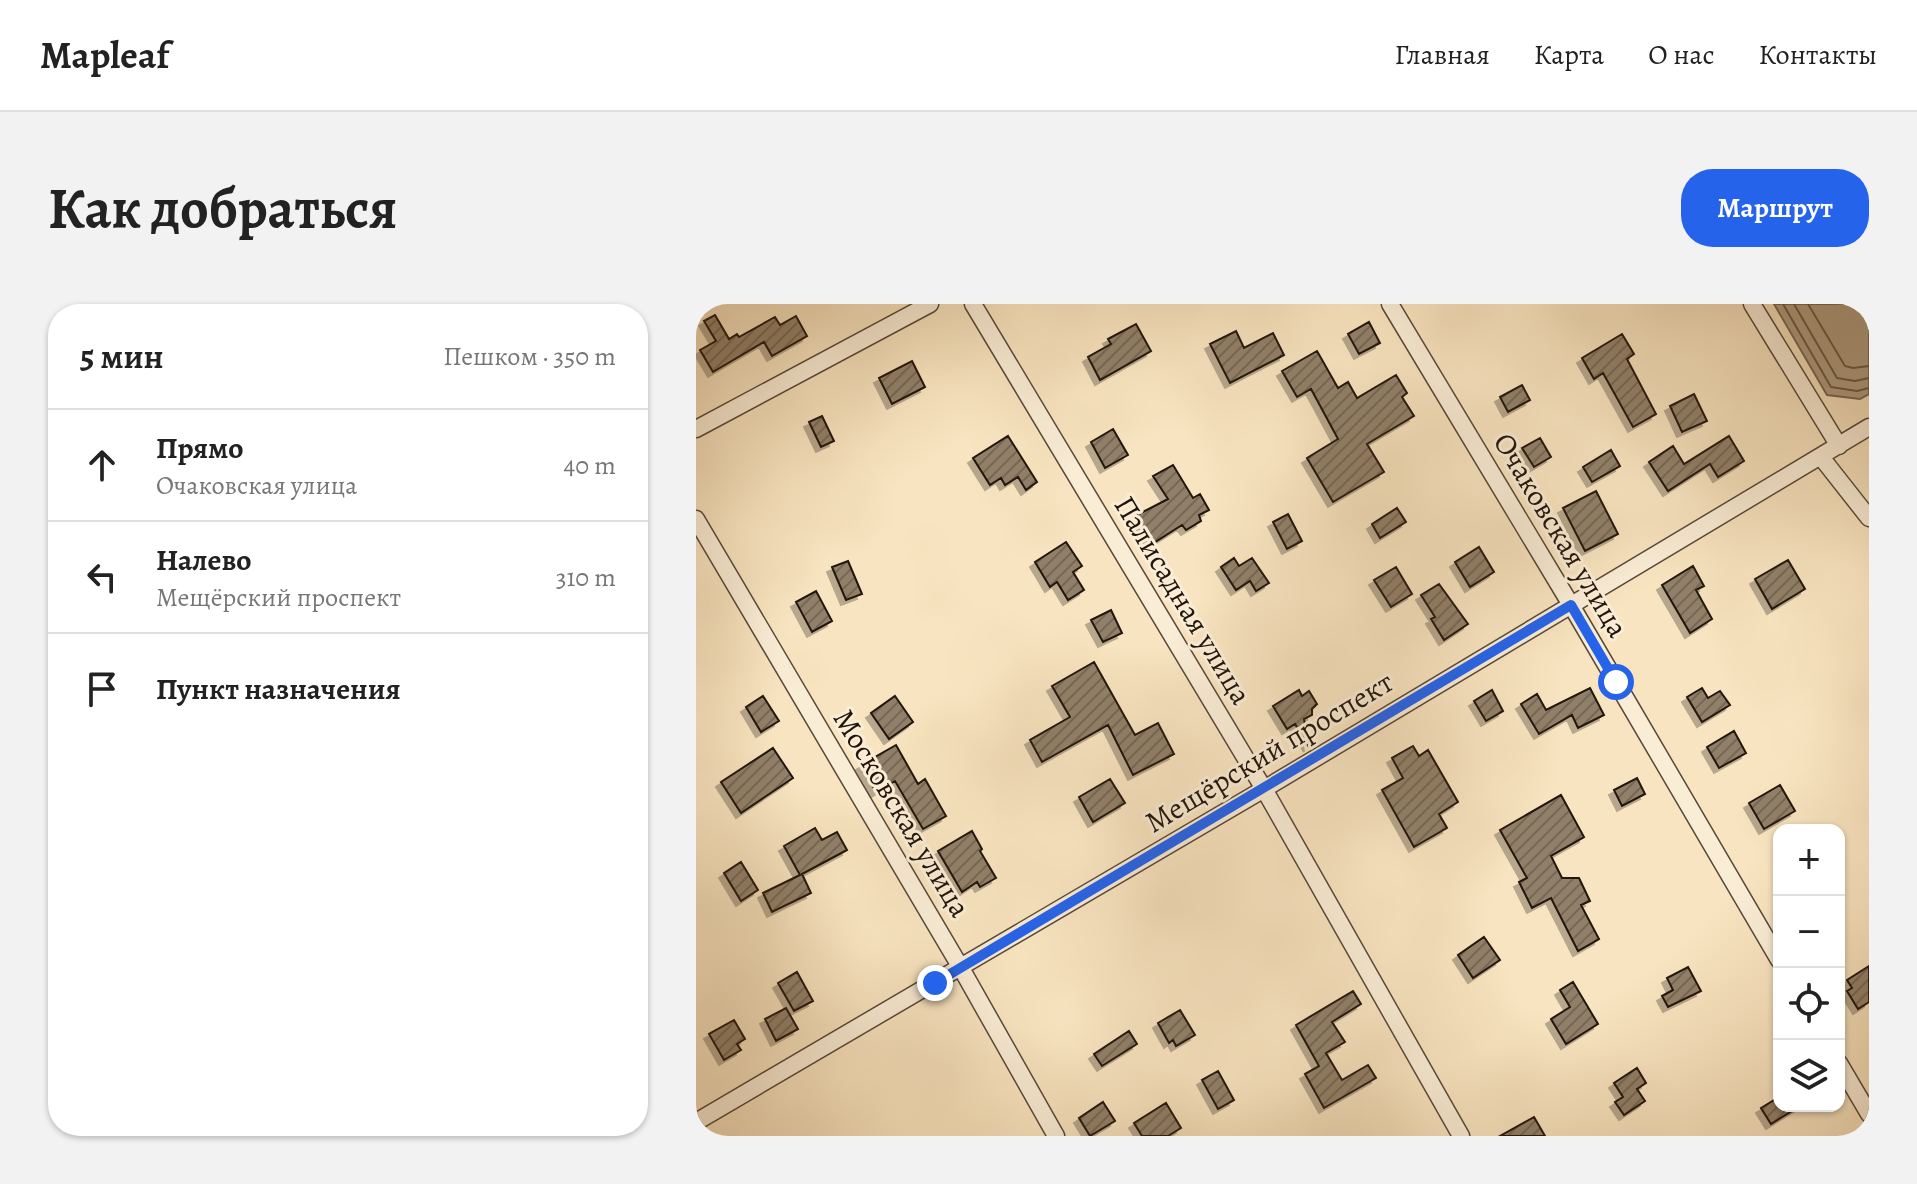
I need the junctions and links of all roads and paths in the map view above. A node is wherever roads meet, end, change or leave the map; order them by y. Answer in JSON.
{"nodes":[{"id":1,"x":930,"y":304,"type":"edge"},
{"id":2,"x":973,"y":304,"type":"edge"},
{"id":3,"x":1390,"y":304,"type":"edge"},
{"id":4,"x":1752,"y":304,"type":"edge"},
{"id":5,"x":1869,"y":427,"type":"edge"},
{"id":6,"x":696,"y":429,"type":"edge"},
{"id":7,"x":1839,"y":446,"type":"junction"},
{"id":8,"x":1821,"y":457,"type":"junction"},
{"id":9,"x":1869,"y":518,"type":"edge"},
{"id":10,"x":696,"y":519,"type":"edge"},
{"id":11,"x":1571,"y":605,"type":"junction"},
{"id":12,"x":1264,"y":789,"type":"junction"},
{"id":13,"x":1773,"y":950,"type":"edge"},
{"id":14,"x":961,"y":968,"type":"junction"},
{"id":15,"x":1845,"y":1073,"type":"edge"},
{"id":16,"x":1869,"y":1114,"type":"edge"},
{"id":17,"x":696,"y":1122,"type":"edge"},
{"id":18,"x":1056,"y":1136,"type":"edge"},
{"id":19,"x":1461,"y":1136,"type":"edge"}],
"edges":[{"from":1,"to":6,"type":"street"},
{"from":2,"to":12,"type":"street","name":"Палисадная улица"},
{"from":3,"to":11,"type":"street","name":"Очаковская улица"},
{"from":4,"to":7,"type":"street"},
{"from":5,"to":7,"type":"street","name":"Мещёрский проспект"},
{"from":7,"to":8,"type":"street","name":"Мещёрский проспект"},
{"from":8,"to":9,"type":"street"},
{"from":8,"to":11,"type":"street","name":"Мещёрский проспект"},
{"from":10,"to":14,"type":"street","name":"Московская улица"},
{"from":11,"to":12,"type":"street","name":"Мещёрский проспект"},
{"from":11,"to":13,"type":"street","name":"Очаковская улица"},
{"from":12,"to":14,"type":"street","name":"Мещёрский проспект"},
{"from":12,"to":19,"type":"street","name":"Палисадная улица"},
{"from":14,"to":17,"type":"street","name":"Мещёрский проспект"},
{"from":14,"to":18,"type":"street","name":"Московская улица"},
{"from":15,"to":16,"type":"street"}]}
